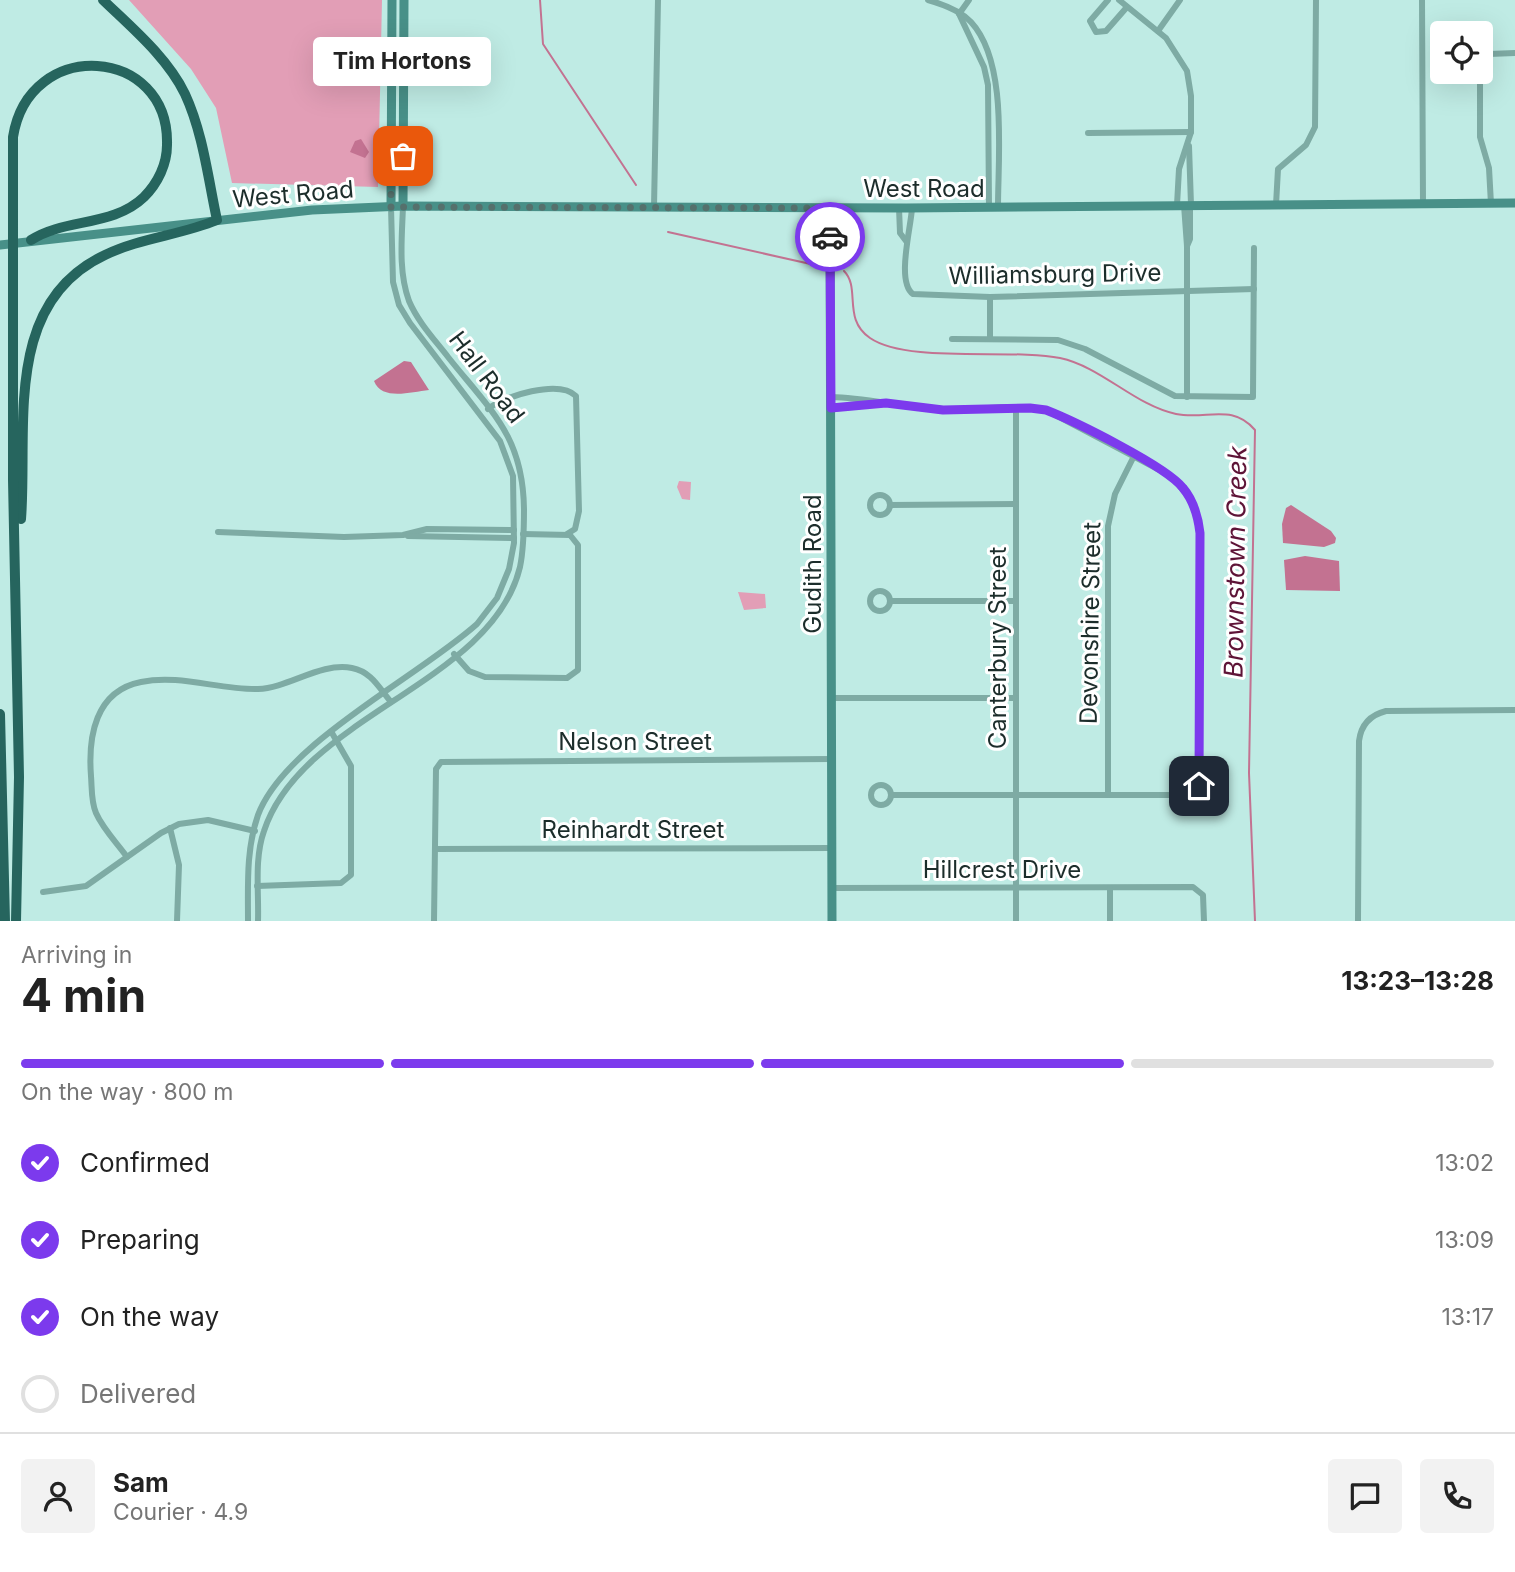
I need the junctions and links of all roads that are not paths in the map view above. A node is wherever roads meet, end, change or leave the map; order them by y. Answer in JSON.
{"nodes":[{"id":1,"x":103,"y":0,"type":"edge"},
{"id":2,"x":392,"y":0,"type":"edge"},
{"id":3,"x":404,"y":0,"type":"edge"},
{"id":4,"x":658,"y":0,"type":"edge"},
{"id":5,"x":928,"y":0,"type":"edge"},
{"id":6,"x":970,"y":0,"type":"edge"},
{"id":7,"x":1108,"y":0,"type":"edge"},
{"id":8,"x":1119,"y":0,"type":"edge"},
{"id":9,"x":1180,"y":0,"type":"edge"},
{"id":10,"x":1316,"y":0,"type":"edge"},
{"id":11,"x":1422,"y":0,"type":"edge"},
{"id":12,"x":1127,"y":7,"type":"junction"},
{"id":13,"x":959,"y":14,"type":"junction"},
{"id":14,"x":392,"y":16,"type":"junction"},
{"id":15,"x":404,"y":16,"type":"junction"},
{"id":16,"x":1158,"y":31,"type":"junction"},
{"id":17,"x":1515,"y":53,"type":"edge"},
{"id":18,"x":1493,"y":54,"type":"edge"},
{"id":19,"x":1480,"y":84,"type":"edge"},
{"id":20,"x":403,"y":119,"type":"junction"},
{"id":21,"x":988,"y":119,"type":"junction"},
{"id":22,"x":997,"y":119,"type":"junction"},
{"id":23,"x":391,"y":120,"type":"junction"},
{"id":24,"x":1191,"y":132,"type":"junction"},
{"id":25,"x":1088,"y":133,"type":"dead end"},
{"id":26,"x":1189,"y":144,"type":"junction"},
{"id":27,"x":391,"y":156,"type":"junction"},
{"id":28,"x":403,"y":156,"type":"junction"},
{"id":29,"x":1515,"y":203,"type":"edge"},
{"id":30,"x":1423,"y":204,"type":"junction"},
{"id":31,"x":1491,"y":204,"type":"junction"},
{"id":32,"x":1186,"y":205,"type":"junction"},
{"id":33,"x":1276,"y":205,"type":"junction"},
{"id":34,"x":403,"y":206,"type":"junction"},
{"id":35,"x":391,"y":207,"type":"junction"},
{"id":36,"x":654,"y":207,"type":"junction"},
{"id":37,"x":993,"y":207,"type":"junction"},
{"id":38,"x":830,"y":208,"type":"junction"},
{"id":39,"x":899,"y":208,"type":"junction"},
{"id":40,"x":912,"y":208,"type":"junction"},
{"id":41,"x":217,"y":220,"type":"junction"},
{"id":42,"x":26,"y":241,"type":"junction"},
{"id":43,"x":906,"y":241,"type":"junction"},
{"id":44,"x":0,"y":245,"type":"edge"},
{"id":45,"x":1254,"y":248,"type":"dead end"},
{"id":46,"x":404,"y":280,"type":"junction"},
{"id":47,"x":393,"y":282,"type":"junction"},
{"id":48,"x":1186,"y":289,"type":"junction"},
{"id":49,"x":1254,"y":289,"type":"junction"},
{"id":50,"x":990,"y":297,"type":"junction"},
{"id":51,"x":428,"y":331,"type":"junction"},
{"id":52,"x":420,"y":337,"type":"junction"},
{"id":53,"x":990,"y":338,"type":"junction"},
{"id":54,"x":952,"y":339,"type":"dead end"},
{"id":55,"x":831,"y":397,"type":"junction"},
{"id":56,"x":1187,"y":397,"type":"junction"},
{"id":57,"x":886,"y":403,"type":"junction"},
{"id":58,"x":831,"y":408,"type":"junction"},
{"id":59,"x":1016,"y":408,"type":"junction"},
{"id":60,"x":489,"y":409,"type":"junction"},
{"id":61,"x":481,"y":415,"type":"junction"},
{"id":62,"x":1134,"y":456,"type":"junction"},
{"id":63,"x":1016,"y":504,"type":"junction"},
{"id":64,"x":890,"y":505,"type":"dead end"},
{"id":65,"x":218,"y":531,"type":"dead end"},
{"id":66,"x":514,"y":534,"type":"junction"},
{"id":67,"x":524,"y":534,"type":"junction"},
{"id":68,"x":565,"y":534,"type":"junction"},
{"id":69,"x":17,"y":568,"type":"junction"},
{"id":70,"x":890,"y":601,"type":"dead end"},
{"id":71,"x":1016,"y":601,"type":"junction"},
{"id":72,"x":448,"y":648,"type":"junction"},
{"id":73,"x":455,"y":655,"type":"junction"},
{"id":74,"x":385,"y":694,"type":"junction"},
{"id":75,"x":831,"y":698,"type":"junction"},
{"id":76,"x":1016,"y":698,"type":"junction"},
{"id":77,"x":391,"y":702,"type":"junction"},
{"id":78,"x":1515,"y":710,"type":"edge"},
{"id":79,"x":0,"y":714,"type":"edge"},
{"id":80,"x":332,"y":733,"type":"junction"},
{"id":81,"x":338,"y":741,"type":"junction"},
{"id":82,"x":832,"y":759,"type":"junction"},
{"id":83,"x":891,"y":795,"type":"dead end"},
{"id":84,"x":1016,"y":795,"type":"junction"},
{"id":85,"x":1108,"y":795,"type":"junction"},
{"id":86,"x":170,"y":828,"type":"junction"},
{"id":87,"x":254,"y":831,"type":"junction"},
{"id":88,"x":263,"y":833,"type":"junction"},
{"id":89,"x":832,"y":848,"type":"junction"},
{"id":90,"x":435,"y":849,"type":"junction"},
{"id":91,"x":127,"y":857,"type":"junction"},
{"id":92,"x":248,"y":886,"type":"junction"},
{"id":93,"x":259,"y":886,"type":"junction"},
{"id":94,"x":832,"y":888,"type":"junction"},
{"id":95,"x":1017,"y":888,"type":"junction"},
{"id":96,"x":1110,"y":888,"type":"junction"},
{"id":97,"x":43,"y":892,"type":"dead end"},
{"id":98,"x":5,"y":921,"type":"edge"},
{"id":99,"x":16,"y":921,"type":"edge"},
{"id":100,"x":177,"y":921,"type":"edge"},
{"id":101,"x":248,"y":921,"type":"edge"},
{"id":102,"x":258,"y":921,"type":"edge"},
{"id":103,"x":434,"y":921,"type":"edge"},
{"id":104,"x":832,"y":921,"type":"edge"},
{"id":105,"x":1016,"y":921,"type":"edge"},
{"id":106,"x":1110,"y":921,"type":"edge"},
{"id":107,"x":1204,"y":921,"type":"edge"},
{"id":108,"x":1358,"y":921,"type":"edge"}],
"edges":[{"from":1,"to":41,"type":"highway"},
{"from":2,"to":14,"type":"main road","name":"Hall Road"},
{"from":3,"to":15,"type":"main road","name":"Hall Road"},
{"from":4,"to":36,"type":"street"},
{"from":5,"to":13,"type":"street"},
{"from":6,"to":13,"type":"street"},
{"from":7,"to":12,"type":"street"},
{"from":8,"to":12,"type":"street"},
{"from":9,"to":16,"type":"street"},
{"from":10,"to":33,"type":"street"},
{"from":11,"to":30,"type":"street"},
{"from":12,"to":16,"type":"street"},
{"from":13,"to":21,"type":"street"},
{"from":13,"to":22,"type":"street"},
{"from":14,"to":15,"type":"main road"},
{"from":14,"to":23,"type":"main road","name":"Hall Road"},
{"from":15,"to":20,"type":"main road","name":"Hall Road"},
{"from":16,"to":24,"type":"street"},
{"from":17,"to":18,"type":"street"},
{"from":19,"to":31,"type":"street"},
{"from":20,"to":23,"type":"main road"},
{"from":20,"to":28,"type":"main road","name":"Hall Road"},
{"from":21,"to":22,"type":"street"},
{"from":21,"to":37,"type":"street"},
{"from":22,"to":37,"type":"street"},
{"from":23,"to":27,"type":"main road","name":"Hall Road"},
{"from":24,"to":25,"type":"street"},
{"from":24,"to":26,"type":"street"},
{"from":26,"to":32,"type":"street"},
{"from":26,"to":32,"type":"street"},
{"from":27,"to":28,"type":"main road"},
{"from":27,"to":35,"type":"main road","name":"Hall Road"},
{"from":28,"to":34,"type":"main road","name":"Hall Road"},
{"from":29,"to":31,"type":"main road","name":"West Road"},
{"from":30,"to":31,"type":"main road","name":"West Road"},
{"from":30,"to":33,"type":"main road","name":"West Road"},
{"from":32,"to":33,"type":"main road","name":"West Road"},
{"from":32,"to":37,"type":"main road","name":"West Road"},
{"from":32,"to":48,"type":"street"},
{"from":34,"to":35,"type":"main road","name":"West Road"},
{"from":34,"to":36,"type":"main road","name":"West Road"},
{"from":34,"to":46,"type":"street","name":"Hall Road"},
{"from":35,"to":41,"type":"main road","name":"West Road"},
{"from":35,"to":47,"type":"street","name":"Hall Road"},
{"from":36,"to":38,"type":"main road","name":"West Road"},
{"from":37,"to":40,"type":"main road","name":"West Road"},
{"from":38,"to":39,"type":"main road","name":"West Road"},
{"from":38,"to":55,"type":"main road","name":"Gudith Road"},
{"from":39,"to":40,"type":"main road","name":"West Road"},
{"from":39,"to":43,"type":"street","name":"Williamsburg Drive"},
{"from":40,"to":43,"type":"street","name":"Williamsburg Drive"},
{"from":41,"to":42,"type":"main road","name":"West Road"},
{"from":41,"to":69,"type":"highway"},
{"from":42,"to":44,"type":"main road","name":"West Road"},
{"from":42,"to":69,"type":"highway"},
{"from":43,"to":50,"type":"street","name":"Williamsburg Drive"},
{"from":45,"to":49,"type":"street"},
{"from":46,"to":47,"type":"street"},
{"from":46,"to":51,"type":"street","name":"Hall Road"},
{"from":47,"to":52,"type":"street","name":"Hall Road"},
{"from":48,"to":49,"type":"street","name":"Williamsburg Drive"},
{"from":48,"to":50,"type":"street","name":"Williamsburg Drive"},
{"from":48,"to":56,"type":"street"},
{"from":49,"to":56,"type":"street"},
{"from":50,"to":53,"type":"street"},
{"from":51,"to":52,"type":"street"},
{"from":51,"to":60,"type":"street","name":"Hall Road"},
{"from":52,"to":61,"type":"street","name":"Hall Road"},
{"from":53,"to":54,"type":"street"},
{"from":53,"to":56,"type":"street"},
{"from":55,"to":57,"type":"street"},
{"from":55,"to":58,"type":"main road","name":"Gudith Road"},
{"from":57,"to":58,"type":"street"},
{"from":57,"to":59,"type":"street"},
{"from":58,"to":75,"type":"main road","name":"Gudith Road"},
{"from":59,"to":62,"type":"street"},
{"from":59,"to":63,"type":"street","name":"Canterbury Street"},
{"from":60,"to":61,"type":"street"},
{"from":60,"to":67,"type":"street","name":"Hall Road"},
{"from":60,"to":68,"type":"street"},
{"from":61,"to":66,"type":"street","name":"Hall Road"},
{"from":62,"to":85,"type":"street","name":"Devonshire Street"},
{"from":62,"to":85,"type":"street"},
{"from":63,"to":64,"type":"street"},
{"from":63,"to":71,"type":"street","name":"Canterbury Street"},
{"from":65,"to":66,"type":"street"},
{"from":66,"to":67,"type":"street"},
{"from":66,"to":72,"type":"street","name":"Hall Road"},
{"from":67,"to":68,"type":"street"},
{"from":67,"to":73,"type":"street","name":"Hall Road"},
{"from":68,"to":73,"type":"street"},
{"from":69,"to":99,"type":"highway"},
{"from":70,"to":71,"type":"street"},
{"from":71,"to":76,"type":"street","name":"Canterbury Street"},
{"from":72,"to":73,"type":"street"},
{"from":72,"to":74,"type":"street","name":"Hall Road"},
{"from":73,"to":77,"type":"street","name":"Hall Road"},
{"from":74,"to":77,"type":"street"},
{"from":74,"to":80,"type":"street","name":"Hall Road"},
{"from":74,"to":91,"type":"street"},
{"from":75,"to":76,"type":"street"},
{"from":75,"to":82,"type":"main road","name":"Gudith Road"},
{"from":76,"to":84,"type":"street","name":"Canterbury Street"},
{"from":77,"to":81,"type":"street","name":"Hall Road"},
{"from":78,"to":108,"type":"street"},
{"from":79,"to":98,"type":"highway"},
{"from":80,"to":81,"type":"street"},
{"from":80,"to":87,"type":"street","name":"Hall Road"},
{"from":81,"to":88,"type":"street","name":"Hall Road"},
{"from":81,"to":93,"type":"street"},
{"from":82,"to":89,"type":"main road","name":"Gudith Road"},
{"from":82,"to":90,"type":"street","name":"Nelson Street"},
{"from":83,"to":84,"type":"street"},
{"from":84,"to":85,"type":"street"},
{"from":84,"to":95,"type":"street","name":"Canterbury Street"},
{"from":86,"to":87,"type":"street"},
{"from":86,"to":91,"type":"street"},
{"from":86,"to":100,"type":"street"},
{"from":87,"to":88,"type":"street"},
{"from":87,"to":92,"type":"street","name":"Hall Road"},
{"from":88,"to":93,"type":"street","name":"Hall Road"},
{"from":89,"to":90,"type":"street","name":"Reinhardt Street"},
{"from":89,"to":94,"type":"main road","name":"Gudith Road"},
{"from":90,"to":103,"type":"street"},
{"from":91,"to":97,"type":"street"},
{"from":92,"to":93,"type":"street"},
{"from":92,"to":101,"type":"street","name":"Hall Road"},
{"from":93,"to":102,"type":"street","name":"Hall Road"},
{"from":94,"to":95,"type":"street","name":"Hillcrest Drive"},
{"from":94,"to":104,"type":"main road","name":"Gudith Road"},
{"from":95,"to":96,"type":"street","name":"Hillcrest Drive"},
{"from":95,"to":105,"type":"street","name":"Canterbury Street"},
{"from":96,"to":106,"type":"street"},
{"from":96,"to":107,"type":"street","name":"Hillcrest Drive"}]}
